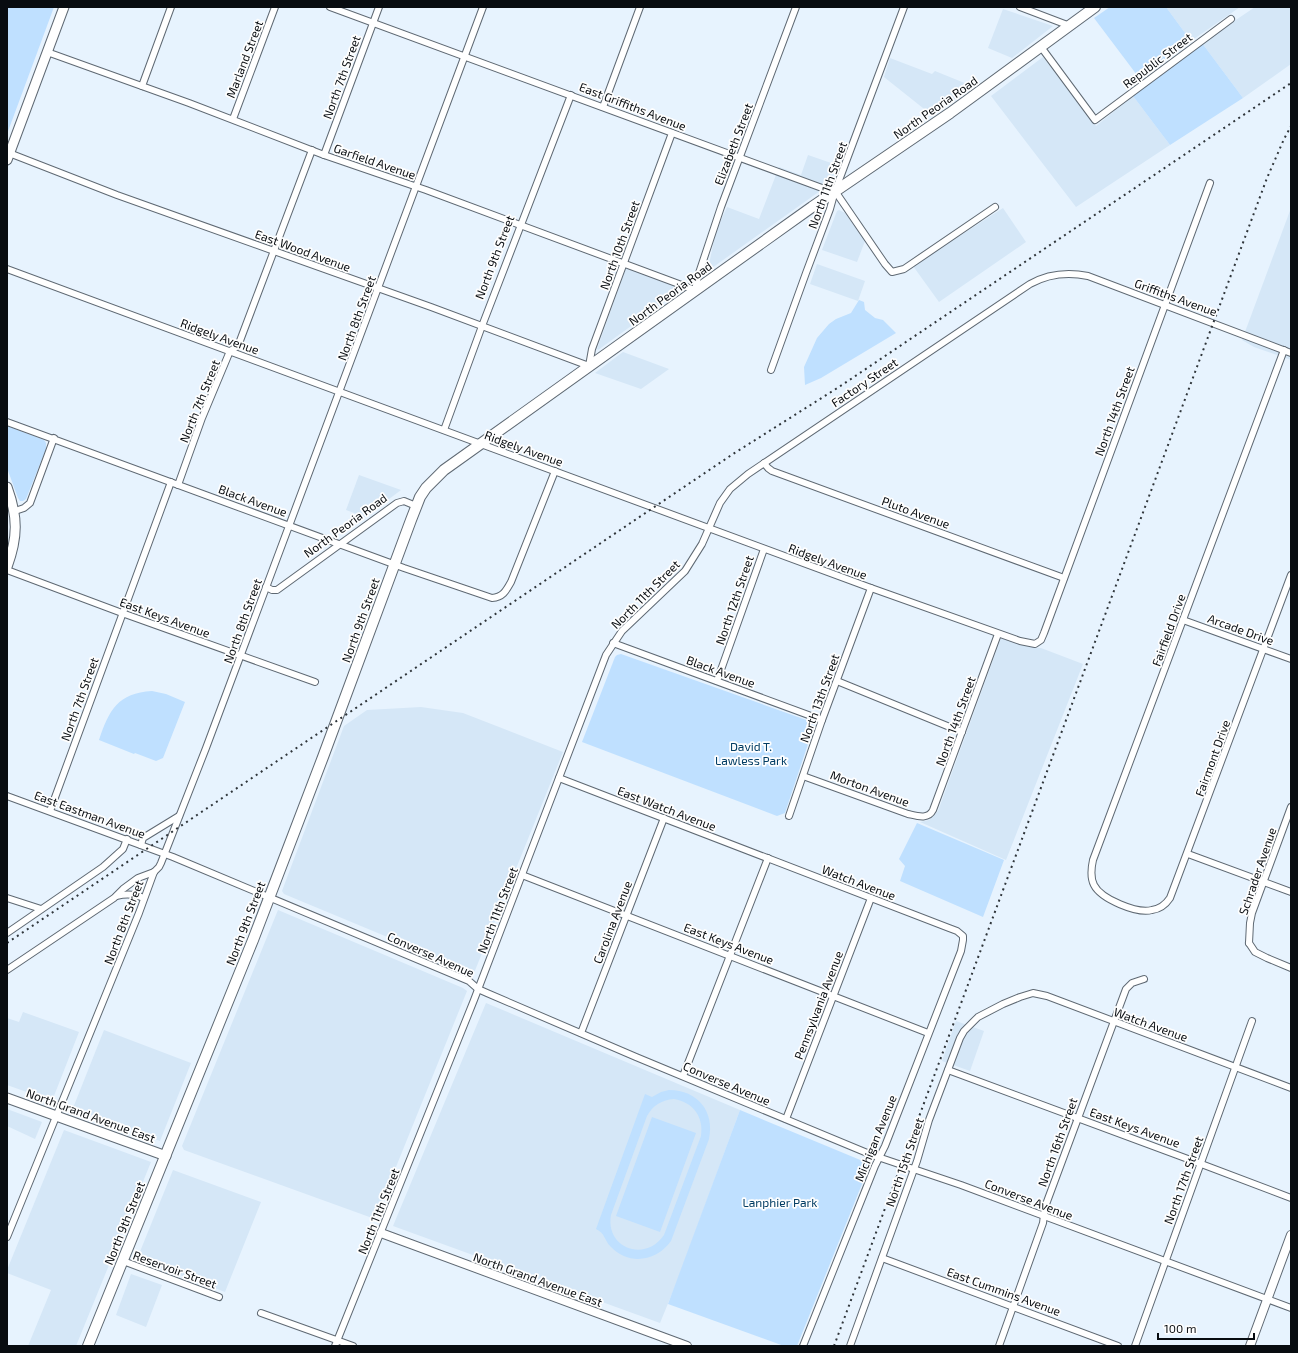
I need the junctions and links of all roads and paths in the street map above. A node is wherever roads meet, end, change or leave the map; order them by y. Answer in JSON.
{"nodes":[{"id":1,"x":64,"y":7,"type":"edge"},
{"id":2,"x":172,"y":7,"type":"edge"},
{"id":3,"x":275,"y":7,"type":"edge"},
{"id":4,"x":330,"y":7,"type":"edge"},
{"id":5,"x":379,"y":7,"type":"edge"},
{"id":6,"x":483,"y":7,"type":"edge"},
{"id":7,"x":640,"y":7,"type":"edge"},
{"id":8,"x":796,"y":7,"type":"edge"},
{"id":9,"x":904,"y":7,"type":"edge"},
{"id":10,"x":1020,"y":7,"type":"edge"},
{"id":11,"x":1095,"y":7,"type":"edge"},
{"id":12,"x":1231,"y":18,"type":"dead end"},
{"id":13,"x":373,"y":23,"type":"junction"},
{"id":14,"x":1070,"y":26,"type":"junction"},
{"id":15,"x":1041,"y":47,"type":"junction"},
{"id":16,"x":47,"y":52,"type":"junction"},
{"id":17,"x":465,"y":57,"type":"junction"},
{"id":18,"x":142,"y":86,"type":"junction"},
{"id":19,"x":571,"y":95,"type":"junction"},
{"id":20,"x":603,"y":107,"type":"junction"},
{"id":21,"x":233,"y":119,"type":"junction"},
{"id":22,"x":672,"y":133,"type":"junction"},
{"id":23,"x":312,"y":150,"type":"junction"},
{"id":24,"x":324,"y":154,"type":"junction"},
{"id":25,"x":8,"y":157,"type":"edge"},
{"id":26,"x":740,"y":158,"type":"junction"},
{"id":27,"x":1210,"y":183,"type":"dead end"},
{"id":28,"x":416,"y":187,"type":"junction"},
{"id":29,"x":835,"y":191,"type":"junction"},
{"id":30,"x":995,"y":207,"type":"dead end"},
{"id":31,"x":520,"y":225,"type":"junction"},
{"id":32,"x":274,"y":251,"type":"junction"},
{"id":33,"x":624,"y":264,"type":"junction"},
{"id":34,"x":7,"y":269,"type":"edge"},
{"id":35,"x":1052,"y":275,"type":"joint"},
{"id":36,"x":378,"y":288,"type":"junction"},
{"id":37,"x":695,"y":290,"type":"junction"},
{"id":38,"x":1166,"y":305,"type":"junction"},
{"id":39,"x":482,"y":326,"type":"junction"},
{"id":40,"x":1284,"y":350,"type":"junction"},
{"id":41,"x":230,"y":351,"type":"junction"},
{"id":42,"x":1291,"y":353,"type":"edge"},
{"id":43,"x":589,"y":366,"type":"junction"},
{"id":44,"x":771,"y":370,"type":"dead end"},
{"id":45,"x":339,"y":392,"type":"junction"},
{"id":46,"x":7,"y":422,"type":"edge"},
{"id":47,"x":444,"y":430,"type":"junction"},
{"id":48,"x":54,"y":438,"type":"junction"},
{"id":49,"x":481,"y":444,"type":"junction"},
{"id":50,"x":764,"y":463,"type":"junction"},
{"id":51,"x":555,"y":471,"type":"junction"},
{"id":52,"x":171,"y":482,"type":"junction"},
{"id":53,"x":178,"y":485,"type":"junction"},
{"id":54,"x":7,"y":486,"type":"edge"},
{"id":55,"x":416,"y":506,"type":"junction"},
{"id":56,"x":15,"y":512,"type":"junction"},
{"id":57,"x":289,"y":525,"type":"junction"},
{"id":58,"x":708,"y":528,"type":"junction"},
{"id":59,"x":341,"y":544,"type":"junction"},
{"id":60,"x":764,"y":549,"type":"junction"},
{"id":61,"x":394,"y":564,"type":"junction"},
{"id":62,"x":7,"y":567,"type":"edge"},
{"id":63,"x":7,"y":570,"type":"edge"},
{"id":64,"x":1291,"y":575,"type":"edge"},
{"id":65,"x":1064,"y":578,"type":"junction"},
{"id":66,"x":266,"y":587,"type":"junction"},
{"id":67,"x":871,"y":588,"type":"junction"},
{"id":68,"x":122,"y":613,"type":"junction"},
{"id":69,"x":1183,"y":620,"type":"junction"},
{"id":70,"x":998,"y":634,"type":"junction"},
{"id":71,"x":613,"y":643,"type":"junction"},
{"id":72,"x":1035,"y":644,"type":"joint"},
{"id":73,"x":1264,"y":649,"type":"junction"},
{"id":74,"x":240,"y":656,"type":"junction"},
{"id":75,"x":1291,"y":659,"type":"edge"},
{"id":76,"x":717,"y":681,"type":"junction"},
{"id":77,"x":837,"y":681,"type":"junction"},
{"id":78,"x":316,"y":682,"type":"dead end"},
{"id":79,"x":822,"y":720,"type":"junction"},
{"id":80,"x":962,"y":732,"type":"junction"},
{"id":81,"x":803,"y":776,"type":"junction"},
{"id":82,"x":559,"y":778,"type":"junction"},
{"id":83,"x":7,"y":796,"type":"edge"},
{"id":84,"x":1291,"y":807,"type":"edge"},
{"id":85,"x":50,"y":811,"type":"junction"},
{"id":86,"x":929,"y":815,"type":"joint"},
{"id":87,"x":179,"y":816,"type":"junction"},
{"id":88,"x":789,"y":816,"type":"dead end"},
{"id":89,"x":664,"y":818,"type":"junction"},
{"id":90,"x":127,"y":839,"type":"junction"},
{"id":91,"x":141,"y":844,"type":"junction"},
{"id":92,"x":165,"y":854,"type":"junction"},
{"id":93,"x":1188,"y":854,"type":"junction"},
{"id":94,"x":768,"y":858,"type":"junction"},
{"id":95,"x":154,"y":872,"type":"junction"},
{"id":96,"x":522,"y":875,"type":"junction"},
{"id":97,"x":1264,"y":882,"type":"junction"},
{"id":98,"x":1291,"y":892,"type":"edge"},
{"id":99,"x":270,"y":897,"type":"junction"},
{"id":100,"x":7,"y":898,"type":"edge"},
{"id":101,"x":114,"y":898,"type":"junction"},
{"id":102,"x":144,"y":898,"type":"junction"},
{"id":103,"x":871,"y":898,"type":"junction"},
{"id":104,"x":1122,"y":904,"type":"joint"},
{"id":105,"x":41,"y":910,"type":"junction"},
{"id":106,"x":627,"y":915,"type":"junction"},
{"id":107,"x":7,"y":933,"type":"edge"},
{"id":108,"x":963,"y":936,"type":"joint"},
{"id":109,"x":730,"y":955,"type":"junction"},
{"id":110,"x":1291,"y":968,"type":"edge"},
{"id":111,"x":7,"y":970,"type":"edge"},
{"id":112,"x":1144,"y":979,"type":"dead end"},
{"id":113,"x":478,"y":989,"type":"junction"},
{"id":114,"x":833,"y":996,"type":"junction"},
{"id":115,"x":1003,"y":1004,"type":"joint"},
{"id":116,"x":1252,"y":1021,"type":"dead end"},
{"id":117,"x":1114,"y":1022,"type":"junction"},
{"id":118,"x":581,"y":1033,"type":"junction"},
{"id":119,"x":928,"y":1033,"type":"junction"},
{"id":120,"x":1237,"y":1067,"type":"junction"},
{"id":121,"x":948,"y":1070,"type":"junction"},
{"id":122,"x":683,"y":1076,"type":"junction"},
{"id":123,"x":1291,"y":1088,"type":"edge"},
{"id":124,"x":7,"y":1098,"type":"edge"},
{"id":125,"x":56,"y":1116,"type":"junction"},
{"id":126,"x":1078,"y":1118,"type":"junction"},
{"id":127,"x":786,"y":1119,"type":"junction"},
{"id":128,"x":166,"y":1156,"type":"junction"},
{"id":129,"x":880,"y":1157,"type":"junction"},
{"id":130,"x":1200,"y":1163,"type":"junction"},
{"id":131,"x":914,"y":1169,"type":"junction"},
{"id":132,"x":1291,"y":1198,"type":"edge"},
{"id":133,"x":1043,"y":1216,"type":"junction"},
{"id":134,"x":381,"y":1233,"type":"junction"},
{"id":135,"x":1291,"y":1235,"type":"edge"},
{"id":136,"x":7,"y":1237,"type":"edge"},
{"id":137,"x":882,"y":1258,"type":"junction"},
{"id":138,"x":123,"y":1261,"type":"junction"},
{"id":139,"x":1165,"y":1262,"type":"junction"},
{"id":140,"x":219,"y":1297,"type":"dead end"},
{"id":141,"x":1267,"y":1300,"type":"junction"},
{"id":142,"x":1013,"y":1306,"type":"junction"},
{"id":143,"x":1291,"y":1308,"type":"edge"},
{"id":144,"x":261,"y":1313,"type":"dead end"},
{"id":145,"x":336,"y":1343,"type":"edge"},
{"id":146,"x":88,"y":1346,"type":"edge"},
{"id":147,"x":353,"y":1346,"type":"edge"},
{"id":148,"x":687,"y":1346,"type":"edge"},
{"id":149,"x":803,"y":1346,"type":"edge"},
{"id":150,"x":850,"y":1346,"type":"edge"},
{"id":151,"x":999,"y":1346,"type":"edge"},
{"id":152,"x":1118,"y":1346,"type":"edge"},
{"id":153,"x":1135,"y":1346,"type":"edge"},
{"id":154,"x":1250,"y":1346,"type":"edge"}],
"edges":[{"from":1,"to":16,"type":"main road"},
{"from":2,"to":18,"type":"street"},
{"from":3,"to":21,"type":"street","name":"Marland Street"},
{"from":4,"to":13,"type":"street","name":"East Griffiths Avenue"},
{"from":5,"to":13,"type":"street","name":"North 7th Street"},
{"from":6,"to":17,"type":"street","name":"North 8th Street"},
{"from":7,"to":20,"type":"street"},
{"from":8,"to":26,"type":"street","name":"Elizabeth Street"},
{"from":9,"to":29,"type":"street","name":"North 11th Street"},
{"from":10,"to":14,"type":"street"},
{"from":11,"to":14,"type":"main road","name":"North Peoria Road"},
{"from":12,"to":15,"type":"street","name":"Republic Street"},
{"from":13,"to":17,"type":"street","name":"East Griffiths Avenue"},
{"from":13,"to":24,"type":"street","name":"North 7th Street"},
{"from":14,"to":15,"type":"main road","name":"North Peoria Road"},
{"from":15,"to":29,"type":"main road","name":"North Peoria Road"},
{"from":16,"to":18,"type":"street","name":"Garfield Avenue"},
{"from":16,"to":25,"type":"main road"},
{"from":17,"to":19,"type":"street","name":"East Griffiths Avenue"},
{"from":17,"to":28,"type":"street","name":"North 8th Street"},
{"from":18,"to":21,"type":"street","name":"Garfield Avenue"},
{"from":19,"to":20,"type":"street","name":"East Griffiths Avenue"},
{"from":19,"to":31,"type":"street","name":"North 9th Street"},
{"from":20,"to":22,"type":"street","name":"East Griffiths Avenue"},
{"from":21,"to":23,"type":"street","name":"Garfield Avenue"},
{"from":22,"to":26,"type":"street","name":"East Griffiths Avenue"},
{"from":22,"to":33,"type":"street","name":"North 10th Street"},
{"from":23,"to":24,"type":"street","name":"Garfield Avenue"},
{"from":23,"to":32,"type":"street","name":"North 7th Street"},
{"from":24,"to":28,"type":"street","name":"Garfield Avenue"},
{"from":25,"to":32,"type":"street","name":"East Wood Avenue"},
{"from":26,"to":29,"type":"street","name":"East Griffiths Avenue"},
{"from":26,"to":37,"type":"street","name":"Elizabeth Street"},
{"from":27,"to":38,"type":"street","name":"North 14th Street"},
{"from":28,"to":31,"type":"street","name":"Garfield Avenue"},
{"from":28,"to":36,"type":"street","name":"North 8th Street"},
{"from":29,"to":30,"type":"street"},
{"from":29,"to":37,"type":"main road","name":"North Peoria Road"},
{"from":29,"to":44,"type":"street","name":"North 11th Street"},
{"from":31,"to":33,"type":"street","name":"Garfield Avenue"},
{"from":31,"to":39,"type":"street","name":"North 9th Street"},
{"from":32,"to":36,"type":"street","name":"East Wood Avenue"},
{"from":32,"to":41,"type":"street","name":"North 7th Street"},
{"from":33,"to":37,"type":"street","name":"Garfield Avenue"},
{"from":33,"to":43,"type":"street","name":"North 10th Street"},
{"from":34,"to":41,"type":"street","name":"Ridgely Avenue"},
{"from":35,"to":38,"type":"street","name":"Griffiths Avenue"},
{"from":35,"to":50,"type":"street","name":"Factory Street"},
{"from":36,"to":39,"type":"street","name":"East Wood Avenue"},
{"from":36,"to":45,"type":"street","name":"North 8th Street"},
{"from":37,"to":43,"type":"main road","name":"North Peoria Road"},
{"from":38,"to":40,"type":"street","name":"Griffiths Avenue"},
{"from":38,"to":65,"type":"street","name":"North 14th Street"},
{"from":39,"to":43,"type":"street","name":"East Wood Avenue"},
{"from":39,"to":47,"type":"street","name":"North 9th Street"},
{"from":40,"to":42,"type":"street","name":"Griffiths Avenue"},
{"from":40,"to":69,"type":"street","name":"Fairfield Drive"},
{"from":41,"to":45,"type":"street","name":"Ridgely Avenue"},
{"from":41,"to":53,"type":"street","name":"North 7th Street"},
{"from":43,"to":49,"type":"main road","name":"North Peoria Road"},
{"from":45,"to":47,"type":"street","name":"Ridgely Avenue"},
{"from":45,"to":57,"type":"street","name":"North 8th Street"},
{"from":46,"to":48,"type":"street","name":"Black Avenue"},
{"from":47,"to":49,"type":"street","name":"Ridgely Avenue"},
{"from":48,"to":52,"type":"street","name":"Black Avenue"},
{"from":48,"to":56,"type":"street"},
{"from":49,"to":51,"type":"street","name":"Ridgely Avenue"},
{"from":49,"to":55,"type":"main road","name":"North Peoria Road"},
{"from":50,"to":58,"type":"street","name":"Factory Street"},
{"from":50,"to":65,"type":"street","name":"Pluto Avenue"},
{"from":51,"to":58,"type":"street","name":"Ridgely Avenue"},
{"from":51,"to":61,"type":"street","name":"Black Avenue"},
{"from":52,"to":53,"type":"street","name":"Black Avenue"},
{"from":52,"to":68,"type":"street","name":"North 7th Street"},
{"from":53,"to":57,"type":"street","name":"Black Avenue"},
{"from":54,"to":56,"type":"main road"},
{"from":55,"to":59,"type":"street","name":"North Peoria Road"},
{"from":55,"to":61,"type":"main road","name":"North 9th Street"},
{"from":56,"to":62,"type":"main road"},
{"from":57,"to":59,"type":"street","name":"Black Avenue"},
{"from":57,"to":66,"type":"street","name":"North 8th Street"},
{"from":58,"to":60,"type":"street","name":"Ridgely Avenue"},
{"from":58,"to":71,"type":"street","name":"North 11th Street"},
{"from":59,"to":61,"type":"street","name":"Black Avenue"},
{"from":59,"to":66,"type":"street","name":"North Peoria Road"},
{"from":60,"to":67,"type":"street","name":"Ridgely Avenue"},
{"from":60,"to":76,"type":"street","name":"North 12th Street"},
{"from":61,"to":99,"type":"main road","name":"North 9th Street"},
{"from":63,"to":68,"type":"street","name":"East Keys Avenue"},
{"from":64,"to":73,"type":"street","name":"Fairmont Drive"},
{"from":65,"to":72,"type":"street","name":"North 14th Street"},
{"from":66,"to":74,"type":"street","name":"North 8th Street"},
{"from":67,"to":70,"type":"street","name":"Ridgely Avenue"},
{"from":67,"to":77,"type":"street","name":"North 13th Street"},
{"from":68,"to":74,"type":"street","name":"East Keys Avenue"},
{"from":68,"to":85,"type":"street","name":"North 7th Street"},
{"from":69,"to":73,"type":"street","name":"Arcade Drive"},
{"from":69,"to":104,"type":"street","name":"Fairfield Drive"},
{"from":70,"to":72,"type":"street","name":"Ridgely Avenue"},
{"from":70,"to":80,"type":"street","name":"North 14th Street"},
{"from":71,"to":76,"type":"street","name":"Black Avenue"},
{"from":71,"to":82,"type":"street","name":"North 11th Street"},
{"from":73,"to":75,"type":"street","name":"Arcade Drive"},
{"from":73,"to":93,"type":"street","name":"Fairmont Drive"},
{"from":74,"to":78,"type":"street","name":"East Keys Avenue"},
{"from":74,"to":87,"type":"street","name":"North 8th Street"},
{"from":76,"to":79,"type":"street","name":"Black Avenue"},
{"from":77,"to":79,"type":"street","name":"North 13th Street"},
{"from":77,"to":80,"type":"street"},
{"from":79,"to":81,"type":"street","name":"North 13th Street"},
{"from":80,"to":86,"type":"street","name":"North 14th Street"},
{"from":81,"to":86,"type":"street","name":"Morton Avenue"},
{"from":81,"to":88,"type":"street","name":"North 13th Street"},
{"from":82,"to":89,"type":"street","name":"East Watch Avenue"},
{"from":82,"to":96,"type":"street","name":"North 11th Street"},
{"from":83,"to":85,"type":"street","name":"East Eastman Avenue"},
{"from":84,"to":97,"type":"street","name":"Schrader Avenue"},
{"from":85,"to":90,"type":"street","name":"East Eastman Avenue"},
{"from":87,"to":91,"type":"street"},
{"from":87,"to":92,"type":"street","name":"North 8th Street"},
{"from":89,"to":94,"type":"street","name":"East Watch Avenue"},
{"from":89,"to":106,"type":"street","name":"Carolina Avenue"},
{"from":90,"to":91,"type":"street","name":"East Eastman Avenue"},
{"from":90,"to":105,"type":"street"},
{"from":91,"to":92,"type":"street","name":"East Eastman Avenue"},
{"from":92,"to":95,"type":"street","name":"North 8th Street"},
{"from":92,"to":99,"type":"street","name":"Converse Avenue"},
{"from":93,"to":97,"type":"street"},
{"from":93,"to":104,"type":"street","name":"Fairmont Drive"},
{"from":94,"to":103,"type":"street","name":"Watch Avenue"},
{"from":94,"to":109,"type":"street"},
{"from":95,"to":101,"type":"street"},
{"from":95,"to":102,"type":"street","name":"North 8th Street"},
{"from":96,"to":106,"type":"street","name":"East Keys Avenue"},
{"from":96,"to":113,"type":"street","name":"North 11th Street"},
{"from":97,"to":98,"type":"street"},
{"from":97,"to":110,"type":"street","name":"Schrader Avenue"},
{"from":99,"to":113,"type":"street","name":"Converse Avenue"},
{"from":99,"to":128,"type":"main road","name":"North 9th Street"},
{"from":100,"to":105,"type":"street"},
{"from":101,"to":102,"type":"street"},
{"from":101,"to":111,"type":"street"},
{"from":102,"to":125,"type":"street","name":"North 8th Street"},
{"from":103,"to":108,"type":"street","name":"Watch Avenue"},
{"from":103,"to":114,"type":"street","name":"Pennsylvania Avenue"},
{"from":105,"to":107,"type":"street"},
{"from":106,"to":109,"type":"street","name":"East Keys Avenue"},
{"from":106,"to":118,"type":"street","name":"Carolina Avenue"},
{"from":108,"to":119,"type":"street","name":"Michigan Avenue"},
{"from":109,"to":114,"type":"street","name":"East Keys Avenue"},
{"from":109,"to":122,"type":"street"},
{"from":112,"to":117,"type":"street","name":"North 16th Street"},
{"from":113,"to":118,"type":"street","name":"Converse Avenue"},
{"from":113,"to":134,"type":"street","name":"North 11th Street"},
{"from":114,"to":119,"type":"street","name":"East Keys Avenue"},
{"from":114,"to":127,"type":"street","name":"Pennsylvania Avenue"},
{"from":115,"to":117,"type":"street","name":"Watch Avenue"},
{"from":115,"to":121,"type":"street","name":"North 15th Street"},
{"from":116,"to":120,"type":"street","name":"North 17th Street"},
{"from":117,"to":120,"type":"street","name":"Watch Avenue"},
{"from":117,"to":126,"type":"street","name":"North 16th Street"},
{"from":118,"to":122,"type":"street","name":"Converse Avenue"},
{"from":119,"to":129,"type":"street","name":"Michigan Avenue"},
{"from":120,"to":123,"type":"street","name":"Watch Avenue"},
{"from":120,"to":130,"type":"street","name":"North 17th Street"},
{"from":121,"to":126,"type":"street","name":"East Keys Avenue"},
{"from":121,"to":131,"type":"street","name":"North 15th Street"},
{"from":122,"to":127,"type":"street","name":"Converse Avenue"},
{"from":124,"to":125,"type":"main road","name":"North Grand Avenue East"},
{"from":125,"to":128,"type":"main road","name":"North Grand Avenue East"},
{"from":125,"to":136,"type":"street","name":"North 8th Street"},
{"from":126,"to":130,"type":"street","name":"East Keys Avenue"},
{"from":126,"to":133,"type":"street","name":"North 16th Street"},
{"from":127,"to":129,"type":"street","name":"Converse Avenue"},
{"from":128,"to":138,"type":"main road","name":"North 9th Street"},
{"from":129,"to":131,"type":"street","name":"Converse Avenue"},
{"from":129,"to":149,"type":"street","name":"Michigan Avenue"},
{"from":130,"to":132,"type":"street","name":"East Keys Avenue"},
{"from":130,"to":139,"type":"street","name":"North 17th Street"},
{"from":131,"to":133,"type":"street","name":"Converse Avenue"},
{"from":131,"to":137,"type":"street","name":"North 15th Street"},
{"from":133,"to":139,"type":"street","name":"Converse Avenue"},
{"from":133,"to":142,"type":"street","name":"North 16th Street"},
{"from":134,"to":145,"type":"street","name":"North 11th Street"},
{"from":134,"to":148,"type":"street","name":"North Grand Avenue East"},
{"from":135,"to":141,"type":"street"},
{"from":137,"to":142,"type":"street","name":"East Cummins Avenue"},
{"from":137,"to":150,"type":"street","name":"North 15th Street"},
{"from":138,"to":140,"type":"street","name":"Reservoir Street"},
{"from":138,"to":146,"type":"main road","name":"North 9th Street"},
{"from":139,"to":141,"type":"street","name":"Converse Avenue"},
{"from":139,"to":153,"type":"street","name":"North 17th Street"},
{"from":141,"to":143,"type":"street","name":"Converse Avenue"},
{"from":141,"to":154,"type":"street"},
{"from":142,"to":151,"type":"street","name":"North 16th Street"},
{"from":142,"to":152,"type":"street","name":"East Cummins Avenue"},
{"from":144,"to":145,"type":"street"},
{"from":145,"to":147,"type":"street"}]}
